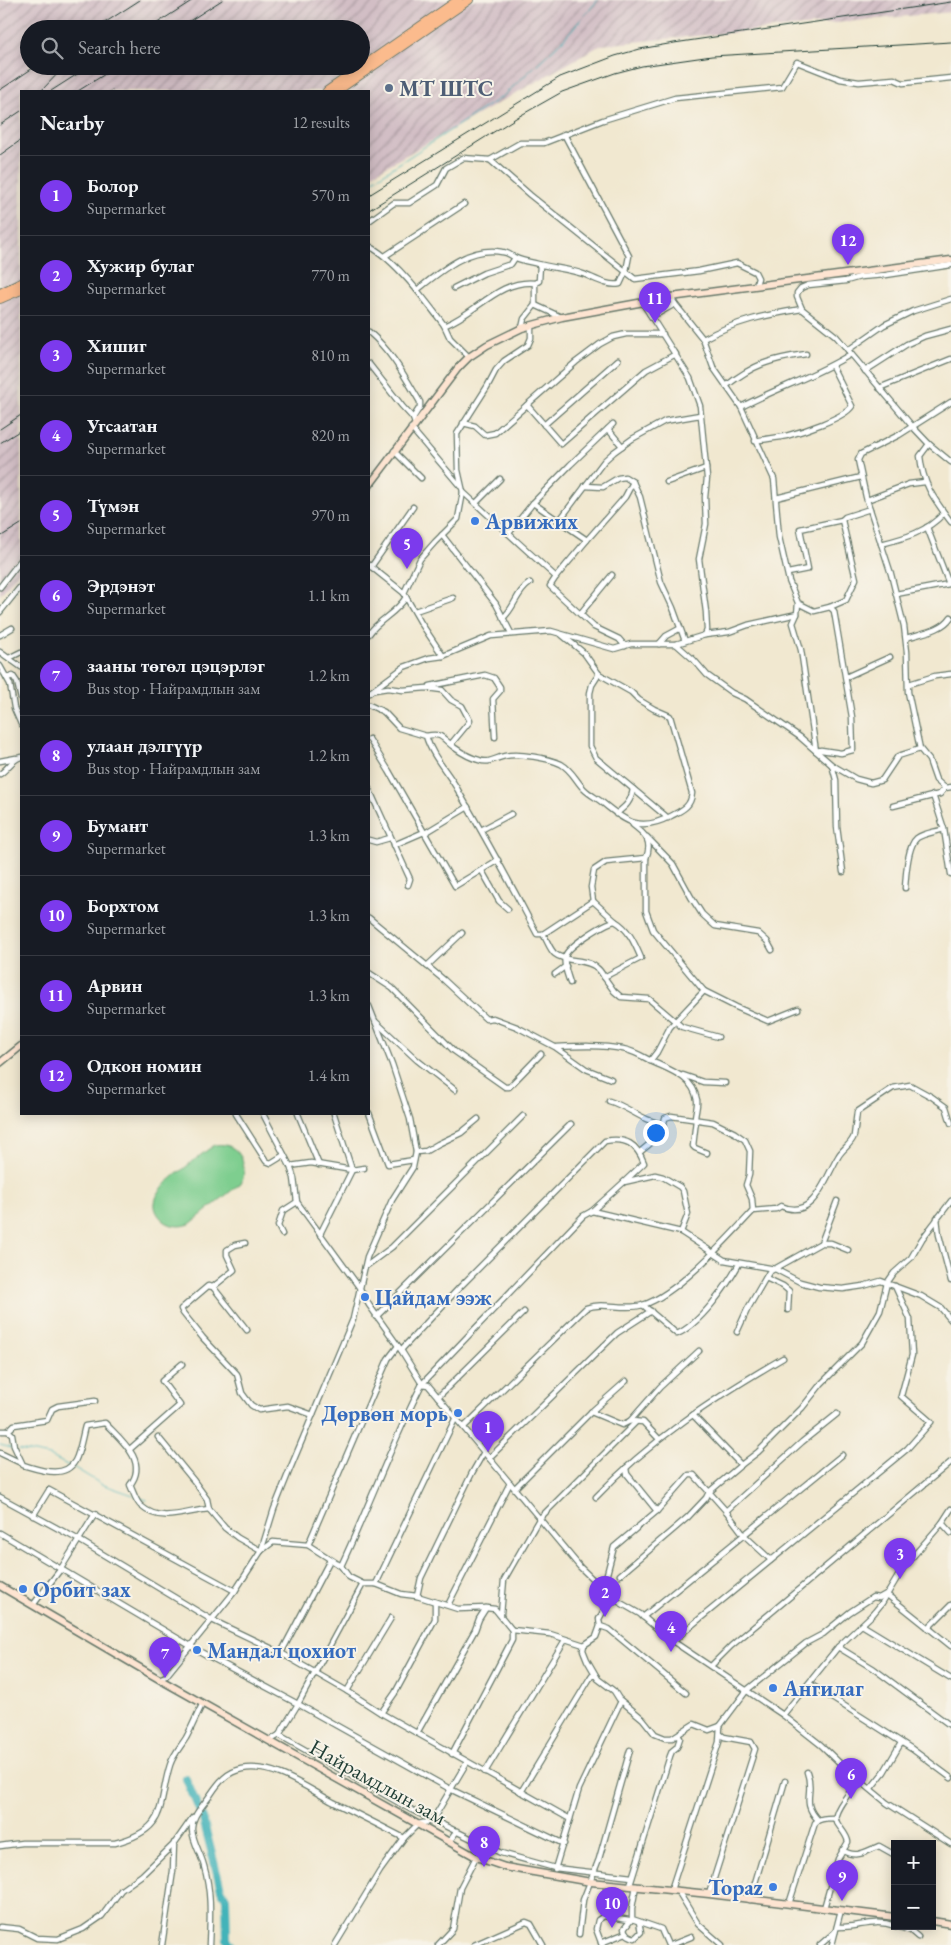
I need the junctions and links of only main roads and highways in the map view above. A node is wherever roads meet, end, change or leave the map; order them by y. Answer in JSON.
{"nodes":[{"id":1,"x":458,"y":0,"type":"edge"},
{"id":2,"x":469,"y":0,"type":"edge"},
{"id":3,"x":370,"y":61,"type":"edge"},
{"id":4,"x":370,"y":68,"type":"edge"},
{"id":5,"x":350,"y":75,"type":"edge"},
{"id":6,"x":360,"y":75,"type":"edge"},
{"id":7,"x":328,"y":90,"type":"edge"},
{"id":8,"x":338,"y":90,"type":"edge"},
{"id":9,"x":951,"y":260,"type":"edge"},
{"id":10,"x":20,"y":283,"type":"edge"},
{"id":11,"x":20,"y":290,"type":"edge"},
{"id":12,"x":0,"y":292,"type":"edge"},
{"id":13,"x":0,"y":299,"type":"edge"},
{"id":14,"x":370,"y":485,"type":"edge"},
{"id":15,"x":20,"y":1047,"type":"edge"},
{"id":16,"x":0,"y":1063,"type":"edge"},
{"id":17,"x":0,"y":1586,"type":"edge"},
{"id":18,"x":891,"y":1916,"type":"edge"},
{"id":19,"x":936,"y":1922,"type":"edge"},
{"id":20,"x":951,"y":1924,"type":"edge"}],
"edges":[{"from":1,"to":3,"type":"highway"},
{"from":2,"to":4,"type":"highway"},
{"from":5,"to":7,"type":"highway"},
{"from":6,"to":8,"type":"highway"},
{"from":9,"to":14,"type":"main road"},
{"from":10,"to":12,"type":"highway"},
{"from":11,"to":13,"type":"highway"},
{"from":15,"to":16,"type":"main road"},
{"from":17,"to":18,"type":"main road","name":"Найрамдлын зам"},
{"from":19,"to":20,"type":"main road"}]}
